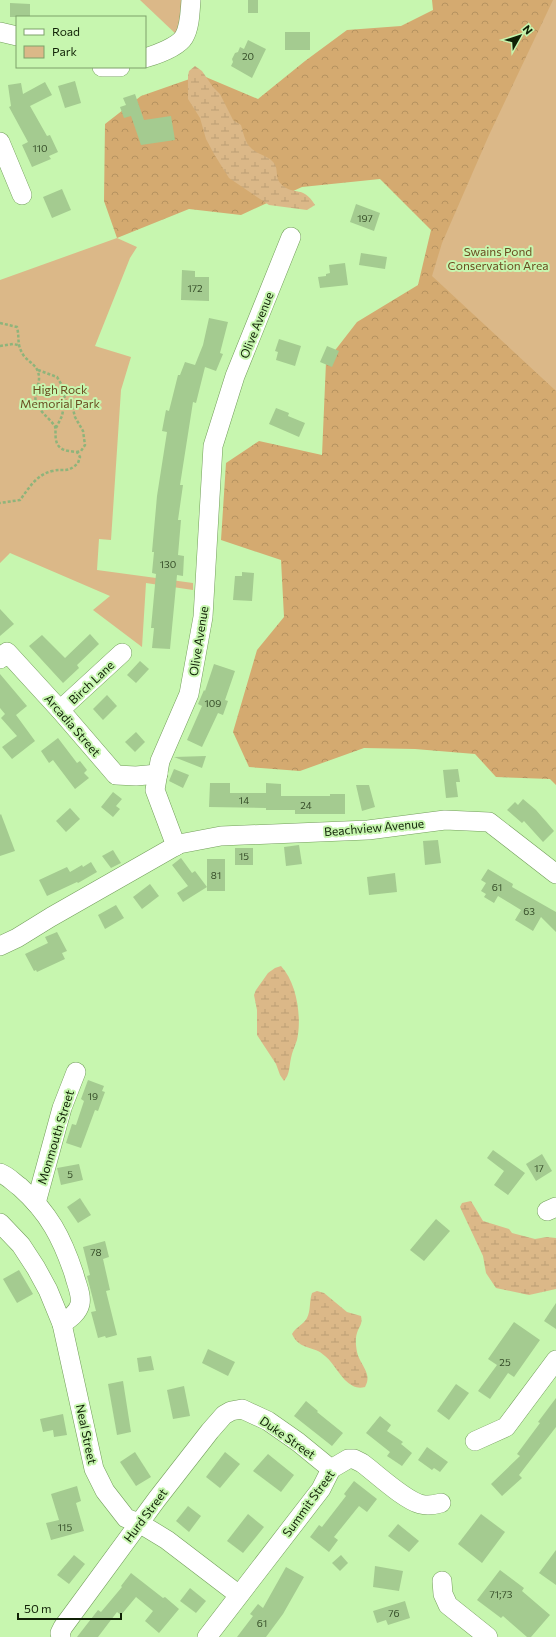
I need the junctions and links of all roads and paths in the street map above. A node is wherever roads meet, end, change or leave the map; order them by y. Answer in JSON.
{"nodes":[{"id":1,"x":191,"y":0,"type":"edge"},
{"id":2,"x":0,"y":32,"type":"edge"},
{"id":3,"x":16,"y":36,"type":"edge"},
{"id":4,"x":146,"y":58,"type":"edge"},
{"id":5,"x":0,"y":142,"type":"edge"},
{"id":6,"x":22,"y":195,"type":"dead end"},
{"id":7,"x":291,"y":237,"type":"dead end"},
{"id":8,"x":0,"y":323,"type":"edge"},
{"id":9,"x":18,"y":345,"type":"junction"},
{"id":10,"x":0,"y":346,"type":"edge"},
{"id":11,"x":38,"y":370,"type":"junction"},
{"id":12,"x":65,"y":400,"type":"junction"},
{"id":13,"x":56,"y":428,"type":"junction"},
{"id":14,"x":77,"y":452,"type":"junction"},
{"id":15,"x":0,"y":503,"type":"edge"},
{"id":16,"x":122,"y":653,"type":"dead end"},
{"id":17,"x":0,"y":659,"type":"edge"},
{"id":18,"x":60,"y":710,"type":"junction"},
{"id":19,"x":158,"y":774,"type":"junction"},
{"id":20,"x":176,"y":846,"type":"junction"},
{"id":21,"x":556,"y":874,"type":"edge"},
{"id":22,"x":0,"y":946,"type":"edge"},
{"id":23,"x":76,"y":1072,"type":"dead end"},
{"id":24,"x":0,"y":1173,"type":"edge"},
{"id":25,"x":36,"y":1203,"type":"junction"},
{"id":26,"x":0,"y":1223,"type":"edge"},
{"id":27,"x":62,"y":1324,"type":"junction"},
{"id":28,"x":556,"y":1360,"type":"edge"},
{"id":29,"x":242,"y":1409,"type":"joint"},
{"id":30,"x":475,"y":1441,"type":"dead end"},
{"id":31,"x":331,"y":1469,"type":"junction"},
{"id":32,"x":441,"y":1503,"type":"dead end"},
{"id":33,"x":139,"y":1523,"type":"junction"},
{"id":34,"x":442,"y":1581,"type":"dead end"},
{"id":35,"x":239,"y":1595,"type":"junction"},
{"id":36,"x":60,"y":1635,"type":"edge"},
{"id":37,"x":207,"y":1637,"type":"edge"},
{"id":38,"x":488,"y":1637,"type":"edge"}],
"edges":[{"from":1,"to":4,"type":"street"},
{"from":2,"to":3,"type":"street"},
{"from":5,"to":6,"type":"street"},
{"from":7,"to":19,"type":"street","name":"Olive Avenue"},
{"from":8,"to":9,"type":"path"},
{"from":9,"to":10,"type":"path"},
{"from":9,"to":11,"type":"path"},
{"from":11,"to":12,"type":"path"},
{"from":11,"to":13,"type":"path"},
{"from":12,"to":13,"type":"path"},
{"from":12,"to":14,"type":"path"},
{"from":13,"to":14,"type":"path"},
{"from":14,"to":15,"type":"path"},
{"from":16,"to":18,"type":"street","name":"Birch Lane"},
{"from":17,"to":18,"type":"street","name":"Arcadia Street"},
{"from":18,"to":19,"type":"street","name":"Arcadia Street"},
{"from":19,"to":20,"type":"street","name":"Olive Avenue"},
{"from":20,"to":21,"type":"street","name":"Beachview Avenue"},
{"from":20,"to":22,"type":"street"},
{"from":23,"to":25,"type":"street","name":"Monmouth Street"},
{"from":24,"to":25,"type":"street"},
{"from":25,"to":27,"type":"street"},
{"from":26,"to":27,"type":"street","name":"Neal Street"},
{"from":27,"to":33,"type":"street","name":"Neal Street"},
{"from":28,"to":30,"type":"street"},
{"from":29,"to":31,"type":"street","name":"Duke Street"},
{"from":29,"to":33,"type":"street","name":"Hurd Street"},
{"from":31,"to":32,"type":"street","name":"Summit Street"},
{"from":31,"to":35,"type":"street","name":"Summit Street"},
{"from":33,"to":35,"type":"street","name":"Neal Street"},
{"from":33,"to":36,"type":"street","name":"Hurd Street"},
{"from":34,"to":38,"type":"street"},
{"from":35,"to":37,"type":"street","name":"Summit Street"}]}
